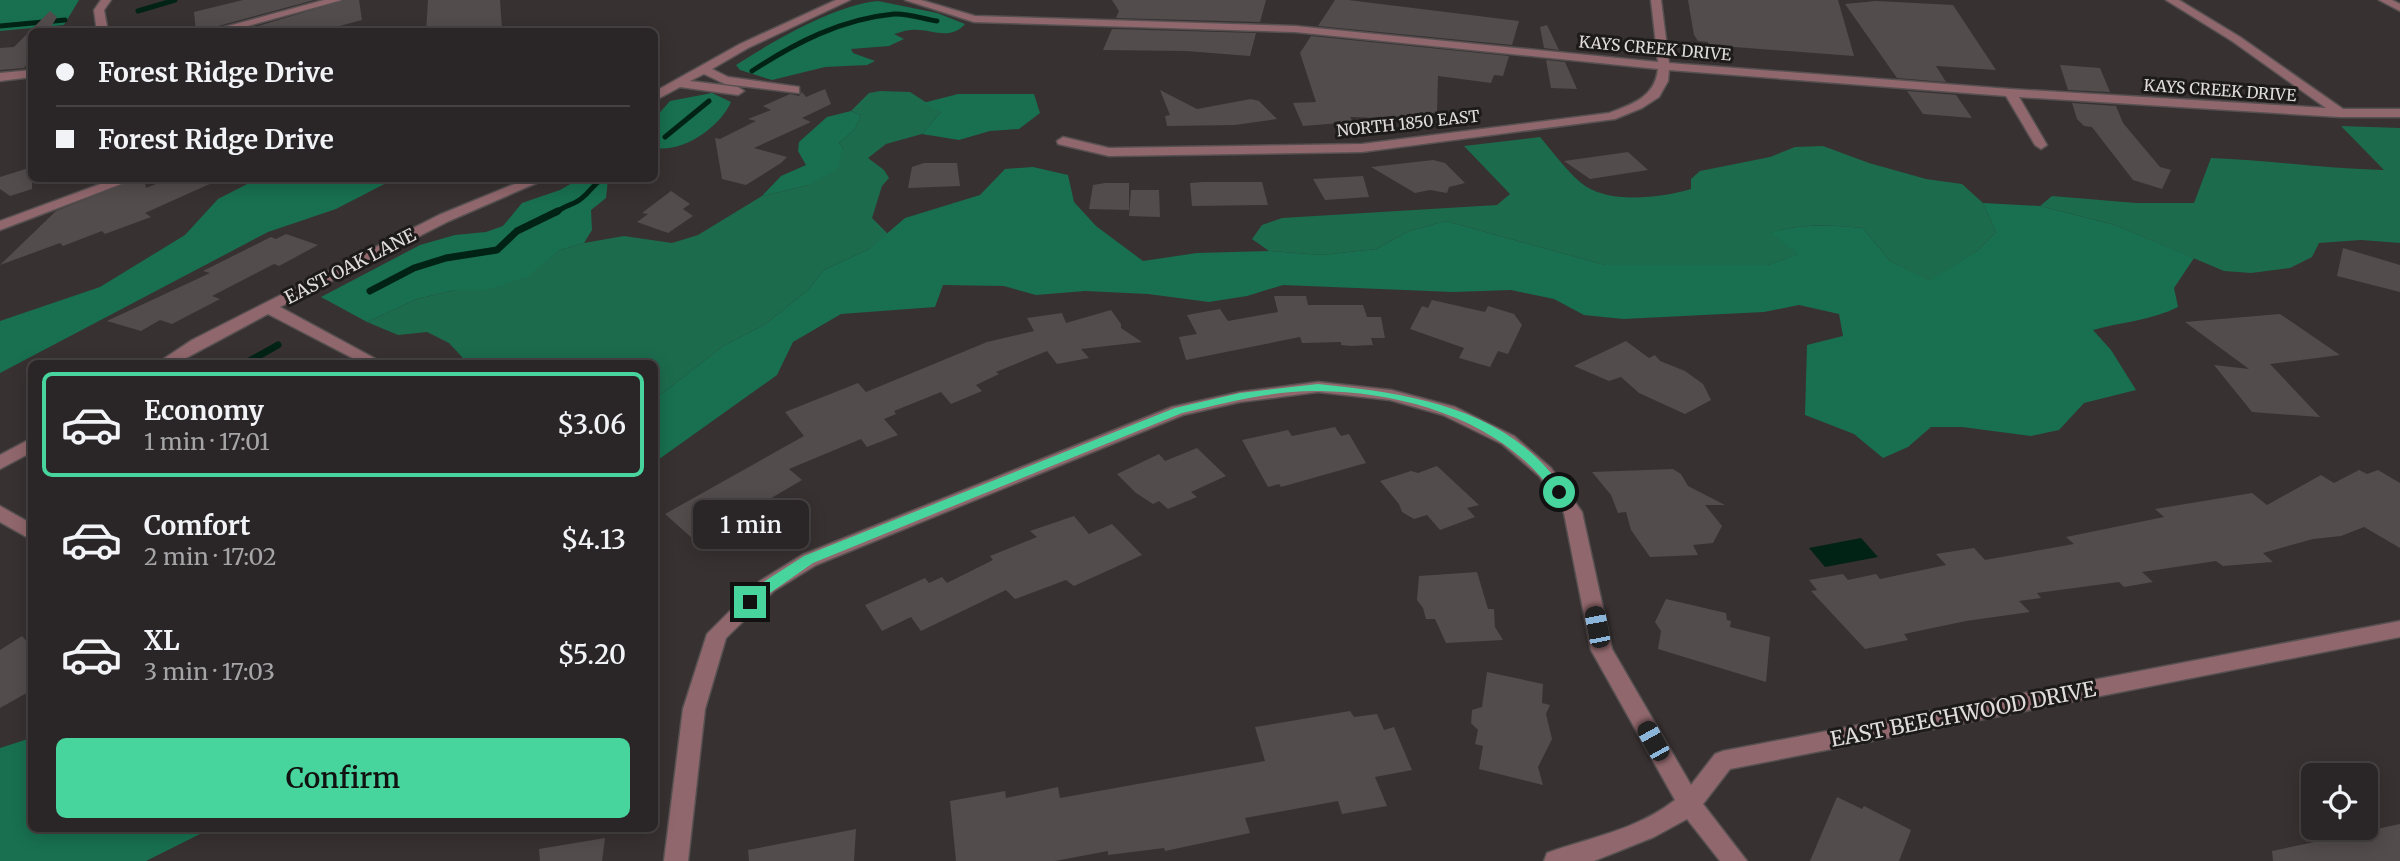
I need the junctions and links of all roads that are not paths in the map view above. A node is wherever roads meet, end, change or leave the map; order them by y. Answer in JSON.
{"nodes":[{"id":1,"x":106,"y":0,"type":"edge"},
{"id":2,"x":337,"y":0,"type":"edge"},
{"id":3,"x":845,"y":0,"type":"edge"},
{"id":4,"x":910,"y":0,"type":"edge"},
{"id":5,"x":1656,"y":0,"type":"edge"},
{"id":6,"x":2171,"y":0,"type":"edge"},
{"id":7,"x":2384,"y":0,"type":"edge"},
{"id":8,"x":2400,"y":8,"type":"edge"},
{"id":9,"x":102,"y":28,"type":"edge"},
{"id":10,"x":227,"y":28,"type":"edge"},
{"id":11,"x":1664,"y":66,"type":"junction"},
{"id":12,"x":702,"y":69,"type":"junction"},
{"id":13,"x":28,"y":74,"type":"edge"},
{"id":14,"x":0,"y":77,"type":"edge"},
{"id":15,"x":676,"y":83,"type":"junction"},
{"id":16,"x":795,"y":90,"type":"dead end"},
{"id":17,"x":2010,"y":93,"type":"junction"},
{"id":18,"x":658,"y":94,"type":"edge"},
{"id":19,"x":772,"y":98,"type":"dead end"},
{"id":20,"x":2340,"y":113,"type":"junction"},
{"id":21,"x":2400,"y":113,"type":"edge"},
{"id":22,"x":1063,"y":141,"type":"dead end"},
{"id":23,"x":2041,"y":145,"type":"dead end"},
{"id":24,"x":120,"y":182,"type":"edge"},
{"id":25,"x":519,"y":182,"type":"edge"},
{"id":26,"x":533,"y":182,"type":"edge"},
{"id":27,"x":526,"y":185,"type":"junction"},
{"id":28,"x":0,"y":226,"type":"edge"},
{"id":29,"x":269,"y":308,"type":"junction"},
{"id":30,"x":170,"y":360,"type":"edge"},
{"id":31,"x":369,"y":360,"type":"edge"},
{"id":32,"x":28,"y":446,"type":"edge"},
{"id":33,"x":0,"y":463,"type":"edge"},
{"id":34,"x":0,"y":513,"type":"edge"},
{"id":35,"x":28,"y":530,"type":"edge"},
{"id":36,"x":2400,"y":629,"type":"edge"},
{"id":37,"x":1689,"y":804,"type":"junction"},
{"id":38,"x":676,"y":861,"type":"edge"},
{"id":39,"x":1556,"y":861,"type":"edge"},
{"id":40,"x":1735,"y":861,"type":"edge"}],
"edges":[{"from":1,"to":9,"type":"street"},
{"from":2,"to":10,"type":"street"},
{"from":3,"to":12,"type":"street"},
{"from":4,"to":11,"type":"street","name":"KAYS CREEK DRIVE"},
{"from":5,"to":11,"type":"street"},
{"from":6,"to":20,"type":"street"},
{"from":7,"to":8,"type":"street"},
{"from":11,"to":17,"type":"street","name":"KAYS CREEK DRIVE"},
{"from":11,"to":22,"type":"street","name":"NORTH 1850 EAST"},
{"from":12,"to":15,"type":"street"},
{"from":12,"to":16,"type":"street"},
{"from":13,"to":14,"type":"street"},
{"from":15,"to":18,"type":"street"},
{"from":15,"to":19,"type":"street"},
{"from":17,"to":20,"type":"street","name":"KAYS CREEK DRIVE"},
{"from":17,"to":23,"type":"street"},
{"from":20,"to":21,"type":"street","name":"KAYS CREEK DRIVE"},
{"from":24,"to":28,"type":"street"},
{"from":25,"to":27,"type":"street"},
{"from":26,"to":27,"type":"street","name":"EAST OAK LANE"},
{"from":27,"to":29,"type":"street","name":"EAST OAK LANE"},
{"from":29,"to":30,"type":"street","name":"EAST OAK LANE"},
{"from":29,"to":31,"type":"street"},
{"from":32,"to":33,"type":"street"},
{"from":34,"to":35,"type":"street"},
{"from":36,"to":37,"type":"street","name":"EAST BEECHWOOD DRIVE"},
{"from":37,"to":38,"type":"street"},
{"from":37,"to":39,"type":"street","name":"EAST BEECHWOOD DRIVE"},
{"from":37,"to":40,"type":"street"}]}
